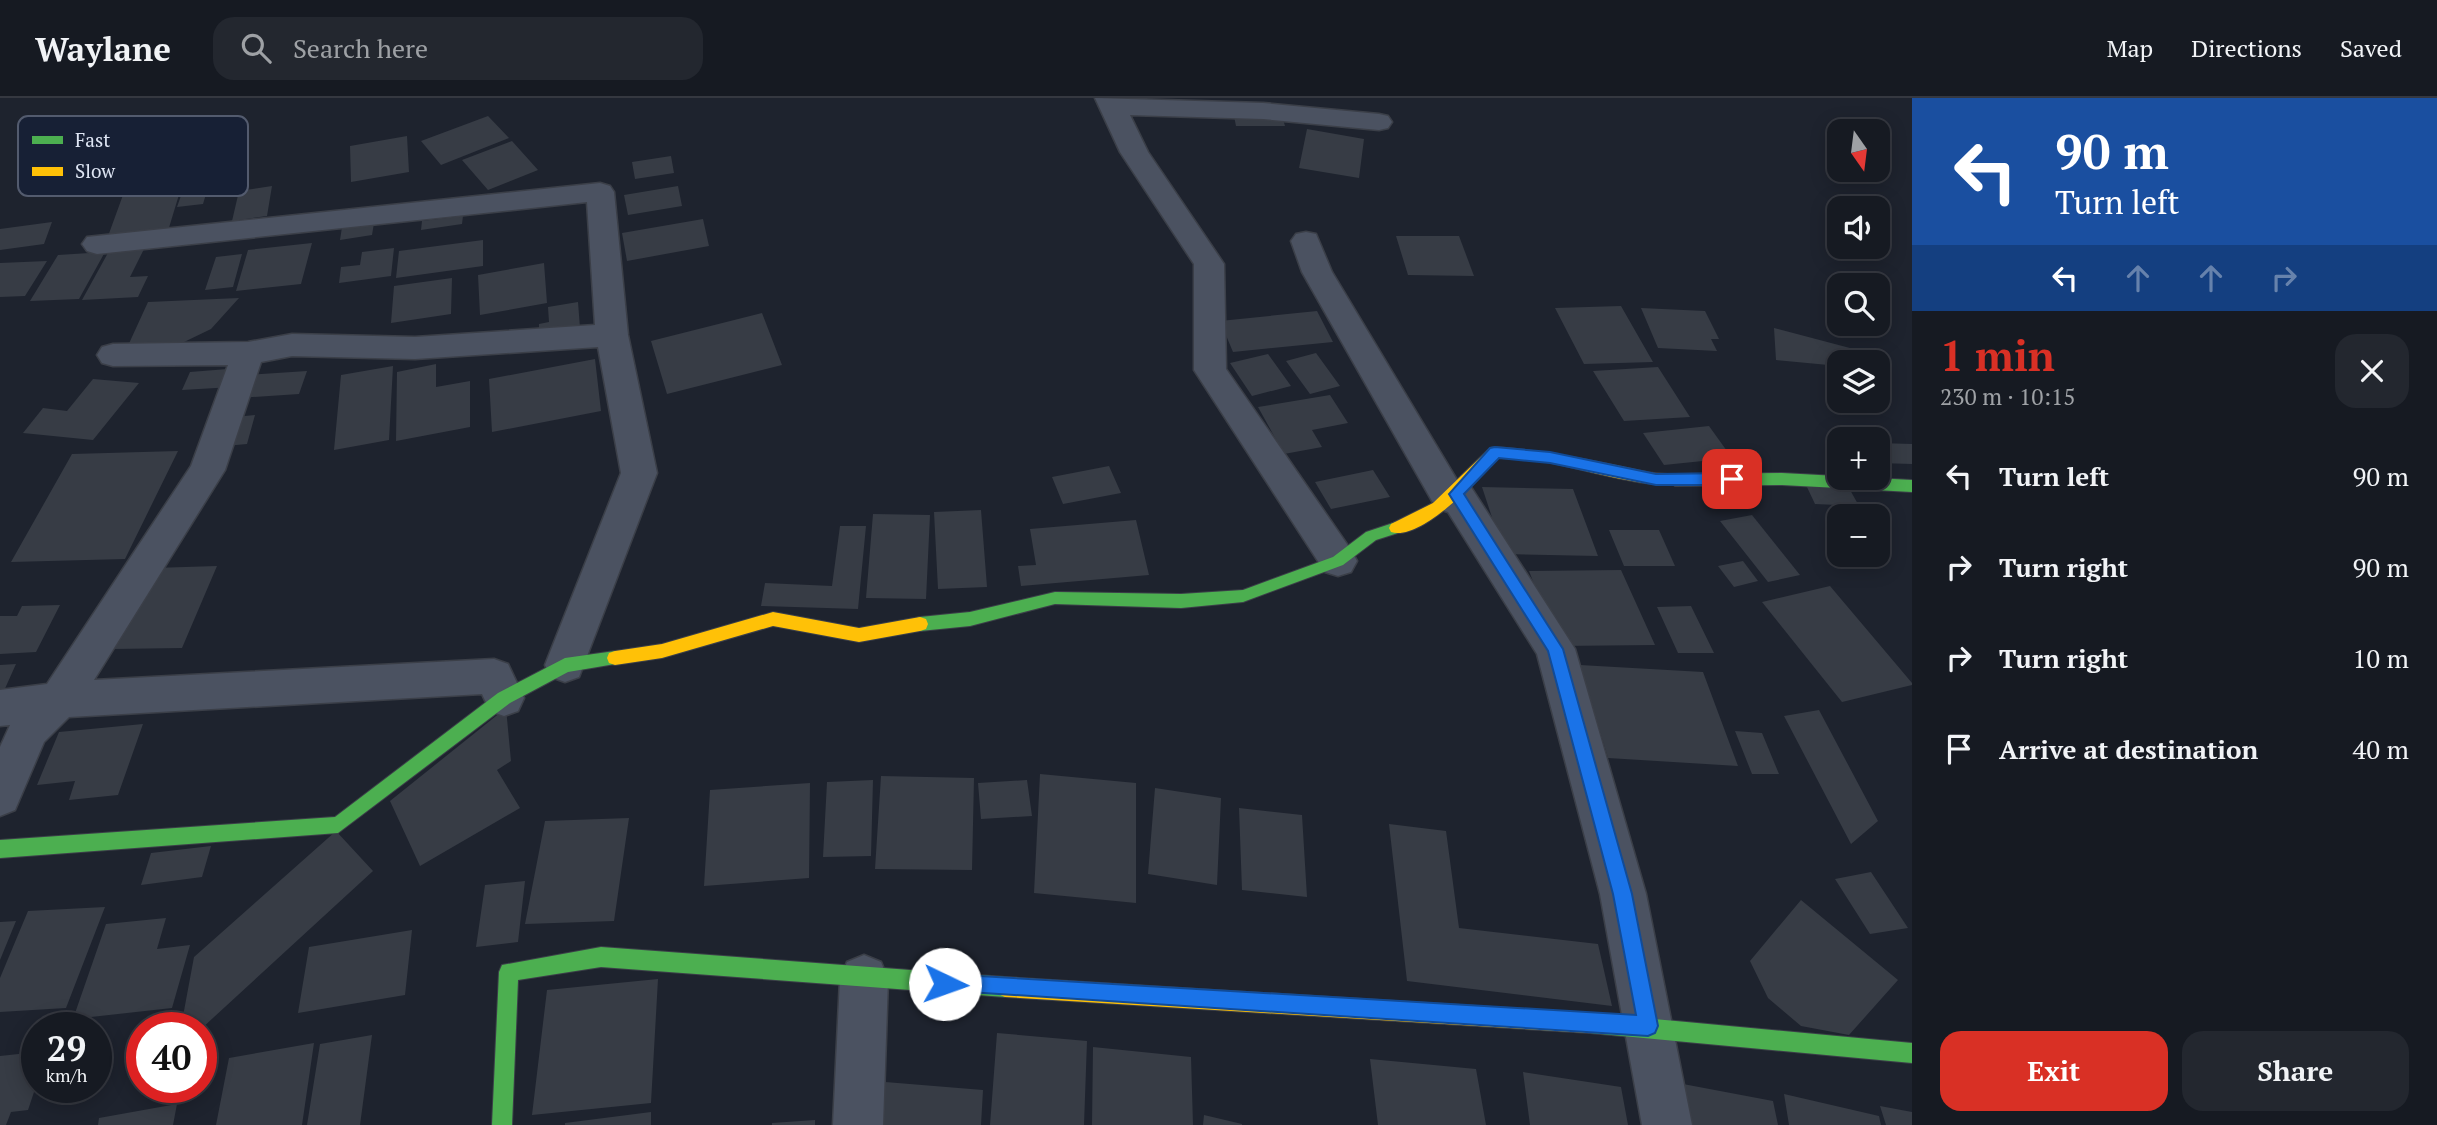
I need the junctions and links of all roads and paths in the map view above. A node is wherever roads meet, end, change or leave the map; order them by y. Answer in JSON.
{"nodes":[{"id":1,"x":1110,"y":102,"type":"edge"},
{"id":2,"x":1379,"y":122,"type":"dead end"},
{"id":3,"x":1306,"y":242,"type":"dead end"},
{"id":4,"x":97,"y":244,"type":"dead end"},
{"id":5,"x":612,"y":335,"type":"junction"},
{"id":6,"x":248,"y":352,"type":"junction"},
{"id":7,"x":113,"y":355,"type":"dead end"},
{"id":8,"x":1912,"y":485,"type":"edge"},
{"id":9,"x":1452,"y":496,"type":"junction"},
{"id":10,"x":1338,"y":561,"type":"junction"},
{"id":11,"x":565,"y":665,"type":"junction"},
{"id":12,"x":504,"y":698,"type":"junction"},
{"id":13,"x":59,"y":701,"type":"junction"},
{"id":14,"x":0,"y":708,"type":"edge"},
{"id":15,"x":0,"y":796,"type":"edge"},
{"id":16,"x":0,"y":849,"type":"edge"},
{"id":17,"x":864,"y":979,"type":"junction"},
{"id":18,"x":1648,"y":1026,"type":"junction"},
{"id":19,"x":1912,"y":1053,"type":"edge"},
{"id":20,"x":502,"y":1125,"type":"edge"},
{"id":21,"x":858,"y":1125,"type":"edge"},
{"id":22,"x":1667,"y":1125,"type":"edge"}],
"edges":[{"from":1,"to":2,"type":"street"},
{"from":1,"to":10,"type":"street"},
{"from":3,"to":9,"type":"street"},
{"from":4,"to":5,"type":"street"},
{"from":5,"to":6,"type":"street"},
{"from":5,"to":11,"type":"street"},
{"from":6,"to":7,"type":"street"},
{"from":6,"to":13,"type":"street"},
{"from":8,"to":9,"type":"street"},
{"from":9,"to":10,"type":"street"},
{"from":9,"to":18,"type":"street"},
{"from":10,"to":11,"type":"street"},
{"from":11,"to":12,"type":"street"},
{"from":12,"to":13,"type":"street"},
{"from":12,"to":16,"type":"street"},
{"from":13,"to":14,"type":"street"},
{"from":13,"to":15,"type":"street"},
{"from":17,"to":18,"type":"street"},
{"from":17,"to":20,"type":"street"},
{"from":17,"to":21,"type":"street"},
{"from":18,"to":19,"type":"street"},
{"from":18,"to":22,"type":"street"}]}
